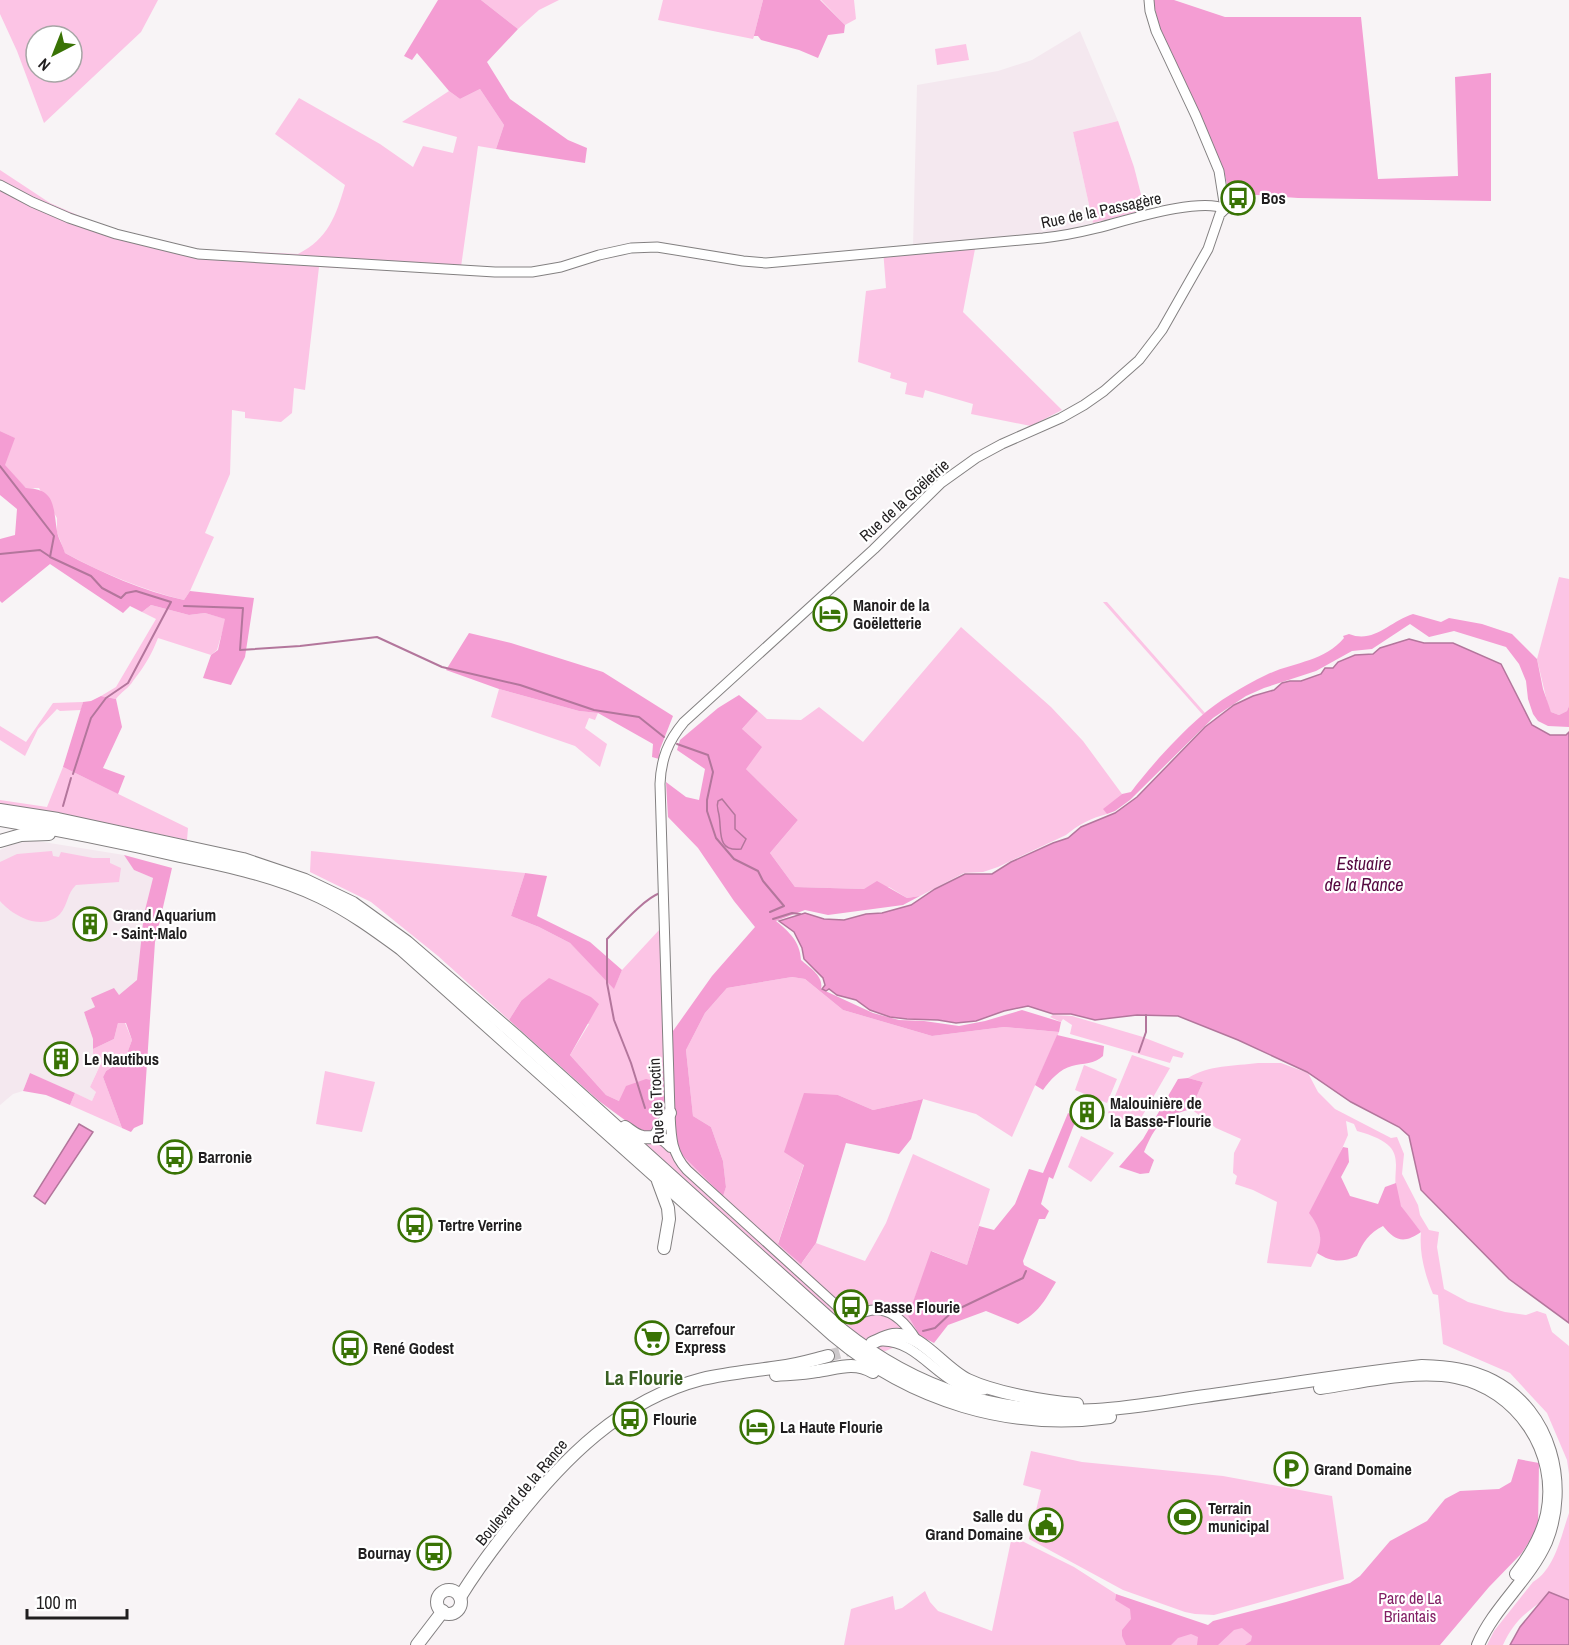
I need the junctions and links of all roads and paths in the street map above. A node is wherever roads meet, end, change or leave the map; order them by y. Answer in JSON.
{"nodes":[{"id":1,"x":1149,"y":0,"type":"edge"},
{"id":2,"x":0,"y":184,"type":"edge"},
{"id":3,"x":1203,"y":204,"type":"junction"},
{"id":4,"x":1225,"y":208,"type":"junction"},
{"id":5,"x":1218,"y":219,"type":"junction"},
{"id":6,"x":0,"y":810,"type":"edge"},
{"id":7,"x":662,"y":815,"type":"joint"},
{"id":8,"x":0,"y":820,"type":"edge"},
{"id":9,"x":89,"y":835,"type":"junction"},
{"id":10,"x":0,"y":841,"type":"edge"},
{"id":11,"x":670,"y":1113,"type":"junction"},
{"id":12,"x":603,"y":1115,"type":"junction"},
{"id":13,"x":656,"y":1136,"type":"junction"},
{"id":14,"x":671,"y":1146,"type":"junction"},
{"id":15,"x":657,"y":1177,"type":"junction"},
{"id":16,"x":664,"y":1248,"type":"dead end"},
{"id":17,"x":888,"y":1313,"type":"junction"},
{"id":18,"x":889,"y":1337,"type":"junction"},
{"id":19,"x":828,"y":1356,"type":"tunnel mouth"},
{"id":20,"x":733,"y":1372,"type":"junction"},
{"id":21,"x":898,"y":1380,"type":"junction"},
{"id":22,"x":987,"y":1386,"type":"junction"},
{"id":23,"x":1097,"y":1410,"type":"junction"},
{"id":24,"x":457,"y":1594,"type":"junction"},
{"id":25,"x":443,"y":1611,"type":"junction"},
{"id":26,"x":417,"y":1645,"type":"edge"},
{"id":27,"x":1470,"y":1645,"type":"edge"},
{"id":28,"x":1478,"y":1645,"type":"edge"}],
"edges":[{"from":1,"to":4,"type":"street"},
{"from":2,"to":3,"type":"street","name":"Rue de la Passagère"},
{"from":3,"to":4,"type":"street","name":"Rue de la Passagère"},
{"from":3,"to":5,"type":"street"},
{"from":4,"to":5,"type":"street","name":"Rue de la Goëletrie"},
{"from":5,"to":7,"type":"street","name":"Rue de la Goëletrie"},
{"from":6,"to":12,"type":"main road"},
{"from":7,"to":11,"type":"street","name":"Rue de Troctin"},
{"from":8,"to":9,"type":"main road"},
{"from":9,"to":10,"type":"main road"},
{"from":9,"to":15,"type":"main road"},
{"from":11,"to":13,"type":"main road"},
{"from":11,"to":14,"type":"street","name":"Rue de Troctin"},
{"from":12,"to":13,"type":"main road"},
{"from":12,"to":23,"type":"main road"},
{"from":13,"to":14,"type":"main road"},
{"from":14,"to":17,"type":"street","name":"Rue de Troctin"},
{"from":15,"to":16,"type":"main road"},
{"from":15,"to":21,"type":"main road"},
{"from":17,"to":18,"type":"street"},
{"from":17,"to":18,"type":"street"},
{"from":18,"to":22,"type":"main road"},
{"from":18,"to":22,"type":"street"},
{"from":19,"to":20,"type":"main road","name":"Boulevard de la Rance"},
{"from":20,"to":21,"type":"main road"},
{"from":20,"to":24,"type":"main road","name":"Boulevard de la Rance"},
{"from":21,"to":27,"type":"main road"},
{"from":22,"to":23,"type":"main road"},
{"from":23,"to":28,"type":"main road"},
{"from":24,"to":25,"type":"main road"},
{"from":24,"to":25,"type":"main road"},
{"from":25,"to":26,"type":"main road"}]}
